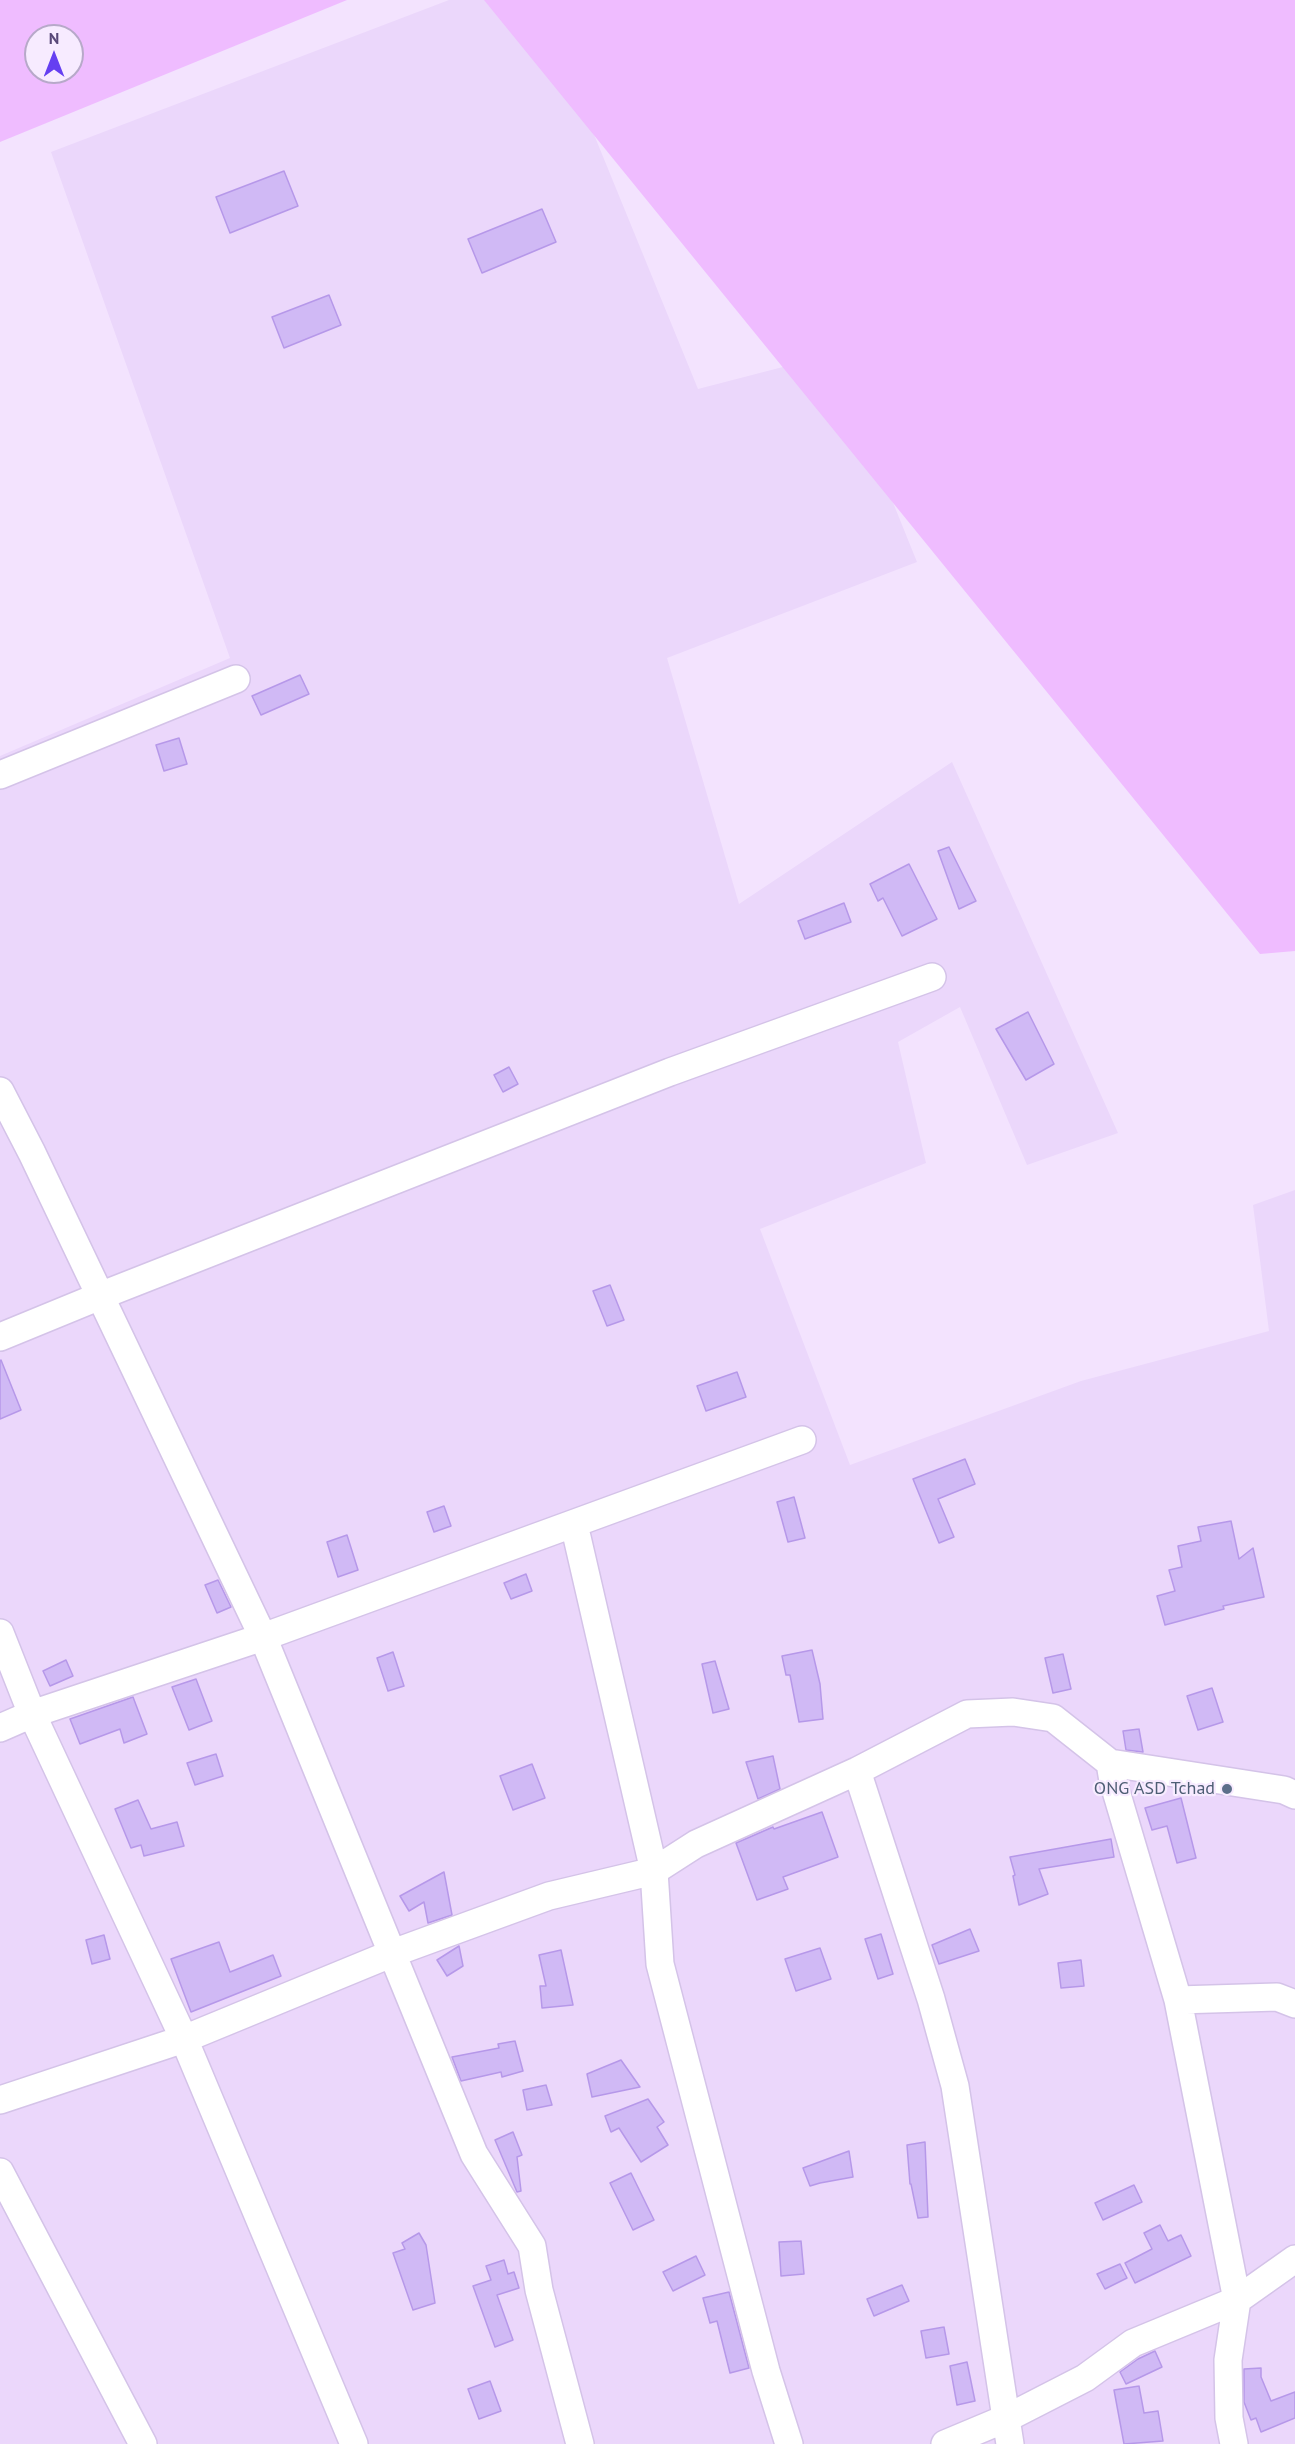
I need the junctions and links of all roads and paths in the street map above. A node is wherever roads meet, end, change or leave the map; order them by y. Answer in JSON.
{"nodes":[{"id":1,"x":236,"y":679,"type":"dead end"},
{"id":2,"x":0,"y":775,"type":"edge"},
{"id":3,"x":932,"y":977,"type":"dead end"},
{"id":4,"x":0,"y":1091,"type":"edge"},
{"id":5,"x":100,"y":1296,"type":"junction"},
{"id":6,"x":0,"y":1337,"type":"edge"},
{"id":7,"x":802,"y":1440,"type":"dead end"},
{"id":8,"x":574,"y":1524,"type":"junction"},
{"id":9,"x":0,"y":1633,"type":"edge"},
{"id":10,"x":262,"y":1637,"type":"junction"},
{"id":11,"x":32,"y":1714,"type":"junction"},
{"id":12,"x":0,"y":1728,"type":"edge"},
{"id":13,"x":1110,"y":1763,"type":"junction"},
{"id":14,"x":857,"y":1771,"type":"junction"},
{"id":15,"x":1295,"y":1794,"type":"edge"},
{"id":16,"x":654,"y":1871,"type":"junction"},
{"id":17,"x":393,"y":1953,"type":"junction"},
{"id":18,"x":1178,"y":2000,"type":"junction"},
{"id":19,"x":1295,"y":2004,"type":"edge"},
{"id":20,"x":184,"y":2039,"type":"junction"},
{"id":21,"x":0,"y":2100,"type":"edge"},
{"id":22,"x":0,"y":2172,"type":"edge"},
{"id":23,"x":1295,"y":2259,"type":"edge"},
{"id":24,"x":1237,"y":2300,"type":"junction"},
{"id":25,"x":1009,"y":2431,"type":"edge"},
{"id":26,"x":142,"y":2444,"type":"edge"},
{"id":27,"x":354,"y":2444,"type":"edge"},
{"id":28,"x":580,"y":2444,"type":"edge"},
{"id":29,"x":789,"y":2444,"type":"edge"},
{"id":30,"x":945,"y":2444,"type":"edge"},
{"id":31,"x":1234,"y":2444,"type":"edge"}],
"edges":[{"from":1,"to":2,"type":"street"},
{"from":3,"to":5,"type":"street"},
{"from":4,"to":5,"type":"street"},
{"from":5,"to":6,"type":"street"},
{"from":5,"to":10,"type":"street"},
{"from":7,"to":8,"type":"street"},
{"from":8,"to":10,"type":"street"},
{"from":8,"to":16,"type":"street"},
{"from":9,"to":11,"type":"street"},
{"from":10,"to":11,"type":"street"},
{"from":10,"to":17,"type":"street"},
{"from":11,"to":12,"type":"street"},
{"from":11,"to":20,"type":"street"},
{"from":13,"to":14,"type":"street"},
{"from":13,"to":15,"type":"street"},
{"from":13,"to":18,"type":"street"},
{"from":14,"to":16,"type":"street"},
{"from":14,"to":25,"type":"street"},
{"from":16,"to":17,"type":"street"},
{"from":16,"to":29,"type":"street"},
{"from":17,"to":20,"type":"street"},
{"from":17,"to":28,"type":"street"},
{"from":18,"to":19,"type":"street"},
{"from":18,"to":24,"type":"street"},
{"from":20,"to":21,"type":"street"},
{"from":20,"to":27,"type":"street"},
{"from":22,"to":26,"type":"street"},
{"from":23,"to":24,"type":"street"},
{"from":24,"to":25,"type":"street"},
{"from":24,"to":31,"type":"street"},
{"from":25,"to":30,"type":"street"}]}
